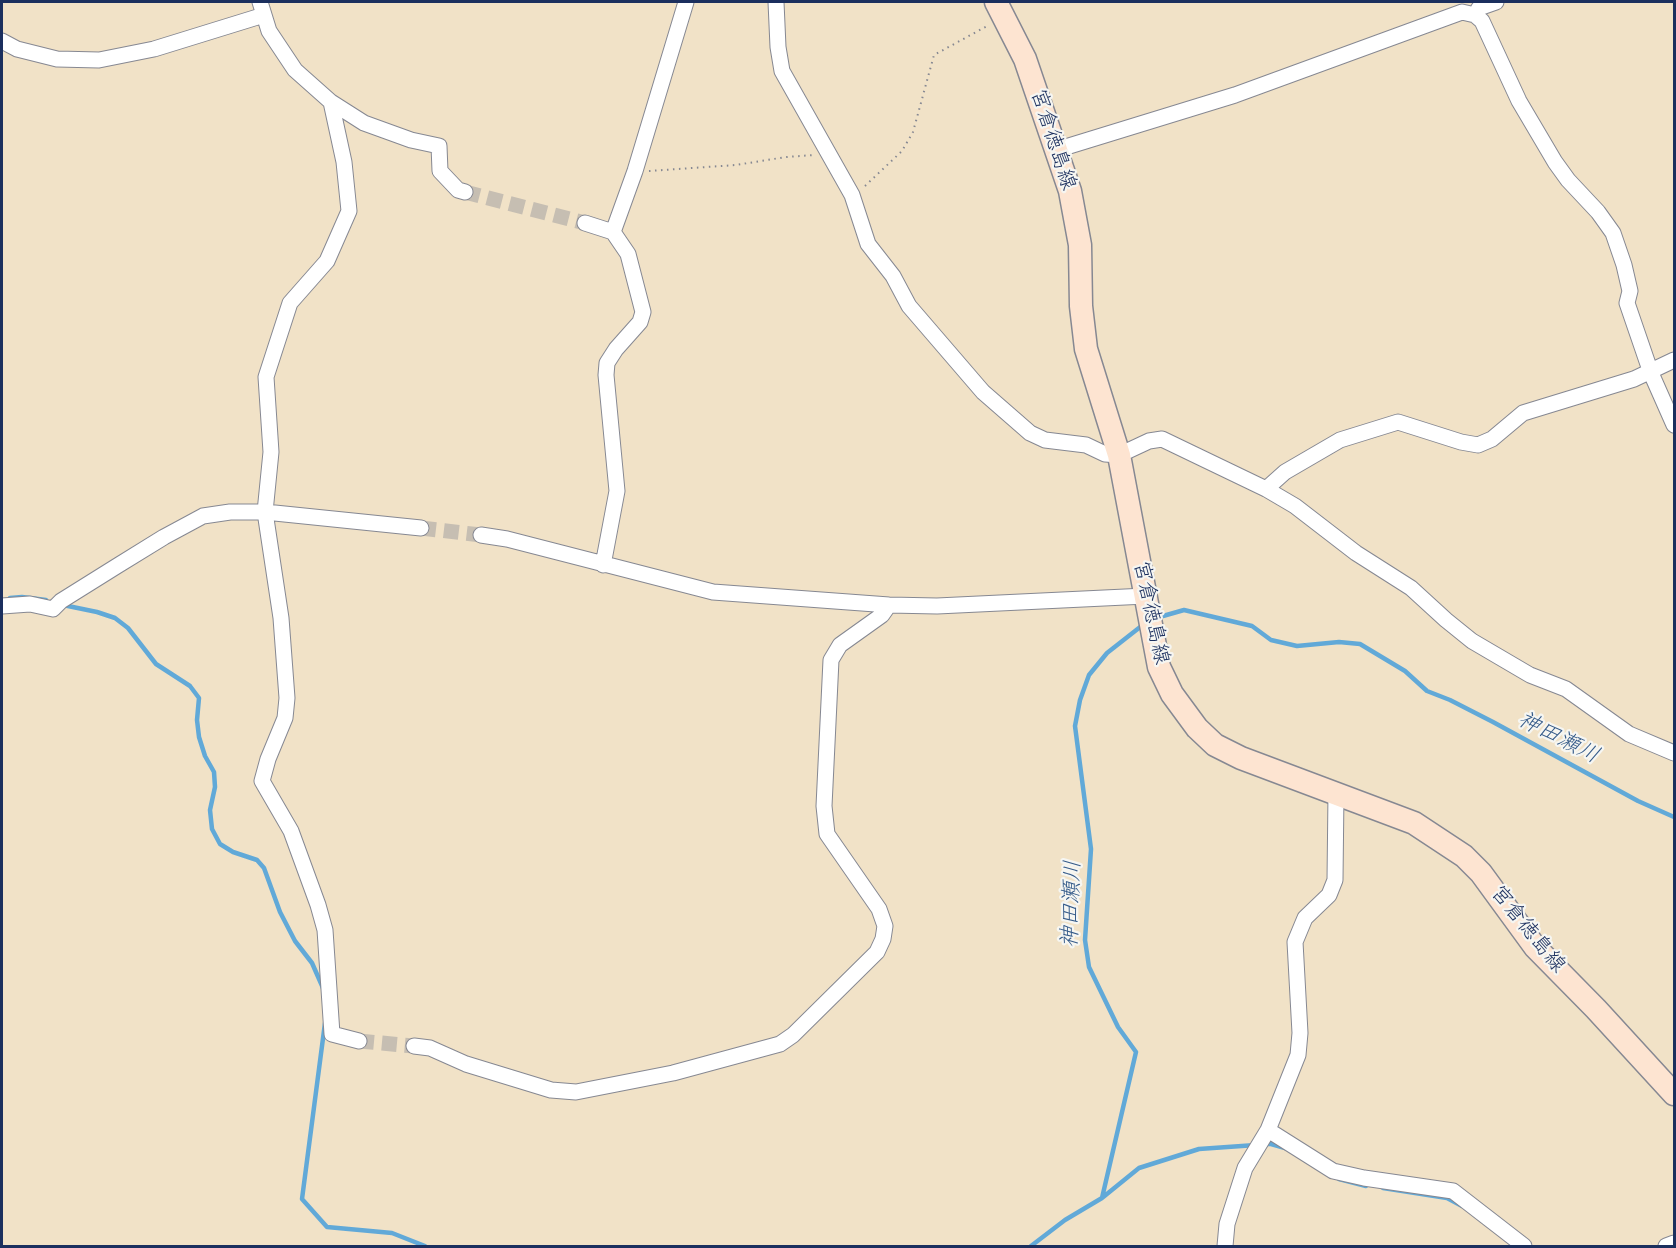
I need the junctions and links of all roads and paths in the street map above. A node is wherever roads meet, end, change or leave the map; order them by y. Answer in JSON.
{"nodes":[{"id":1,"x":687,"y":2,"type":"edge"},
{"id":2,"x":776,"y":2,"type":"edge"},
{"id":3,"x":1496,"y":2,"type":"edge"},
{"id":4,"x":262,"y":8,"type":"edge"},
{"id":5,"x":1001,"y":9,"type":"edge"},
{"id":6,"x":1475,"y":15,"type":"junction"},
{"id":7,"x":2,"y":41,"type":"edge"},
{"id":8,"x":331,"y":102,"type":"junction"},
{"id":9,"x":1056,"y":150,"type":"junction"},
{"id":10,"x":828,"y":156,"type":"junction"},
{"id":11,"x":635,"y":171,"type":"junction"},
{"id":12,"x":465,"y":192,"type":"tunnel mouth"},
{"id":13,"x":852,"y":195,"type":"junction"},
{"id":14,"x":585,"y":223,"type":"tunnel mouth"},
{"id":15,"x":613,"y":232,"type":"junction"},
{"id":16,"x":1674,"y":360,"type":"edge"},
{"id":17,"x":1651,"y":373,"type":"junction"},
{"id":18,"x":1674,"y":425,"type":"edge"},
{"id":19,"x":1119,"y":455,"type":"junction"},
{"id":20,"x":1266,"y":489,"type":"junction"},
{"id":21,"x":265,"y":512,"type":"junction"},
{"id":22,"x":421,"y":528,"type":"tunnel mouth"},
{"id":23,"x":481,"y":535,"type":"tunnel mouth"},
{"id":24,"x":603,"y":565,"type":"junction"},
{"id":25,"x":1146,"y":596,"type":"junction"},
{"id":26,"x":890,"y":605,"type":"junction"},
{"id":27,"x":2,"y":606,"type":"edge"},
{"id":28,"x":1674,"y":753,"type":"edge"},
{"id":29,"x":1336,"y":793,"type":"junction"},
{"id":30,"x":359,"y":1041,"type":"tunnel mouth"},
{"id":31,"x":414,"y":1046,"type":"tunnel mouth"},
{"id":32,"x":1674,"y":1094,"type":"edge"},
{"id":33,"x":1268,"y":1130,"type":"junction"},
{"id":34,"x":1674,"y":1244,"type":"edge"},
{"id":35,"x":1225,"y":1246,"type":"edge"},
{"id":36,"x":1524,"y":1246,"type":"edge"},
{"id":37,"x":1666,"y":1246,"type":"edge"}],
"edges":[{"from":1,"to":11,"type":"street"},
{"from":2,"to":10,"type":"street"},
{"from":3,"to":6,"type":"street"},
{"from":4,"to":7,"type":"street"},
{"from":4,"to":8,"type":"street"},
{"from":5,"to":9,"type":"main road","name":"宮倉徳島線"},
{"from":5,"to":13,"type":"path"},
{"from":6,"to":9,"type":"street"},
{"from":6,"to":17,"type":"street"},
{"from":8,"to":12,"type":"street"},
{"from":8,"to":21,"type":"street"},
{"from":9,"to":19,"type":"main road","name":"宮倉徳島線"},
{"from":10,"to":11,"type":"path"},
{"from":10,"to":13,"type":"street"},
{"from":11,"to":15,"type":"street"},
{"from":13,"to":19,"type":"street"},
{"from":14,"to":15,"type":"street"},
{"from":15,"to":24,"type":"street"},
{"from":16,"to":17,"type":"street"},
{"from":17,"to":18,"type":"street"},
{"from":17,"to":20,"type":"street"},
{"from":19,"to":20,"type":"street"},
{"from":19,"to":25,"type":"main road","name":"宮倉徳島線"},
{"from":20,"to":28,"type":"street"},
{"from":21,"to":22,"type":"street"},
{"from":21,"to":27,"type":"street"},
{"from":21,"to":30,"type":"street"},
{"from":23,"to":24,"type":"street"},
{"from":24,"to":26,"type":"street"},
{"from":25,"to":26,"type":"street"},
{"from":25,"to":29,"type":"main road","name":"宮倉徳島線"},
{"from":26,"to":31,"type":"street"},
{"from":29,"to":32,"type":"main road","name":"宮倉徳島線"},
{"from":29,"to":33,"type":"street"},
{"from":33,"to":35,"type":"street"},
{"from":33,"to":36,"type":"street"},
{"from":34,"to":37,"type":"street"}]}
